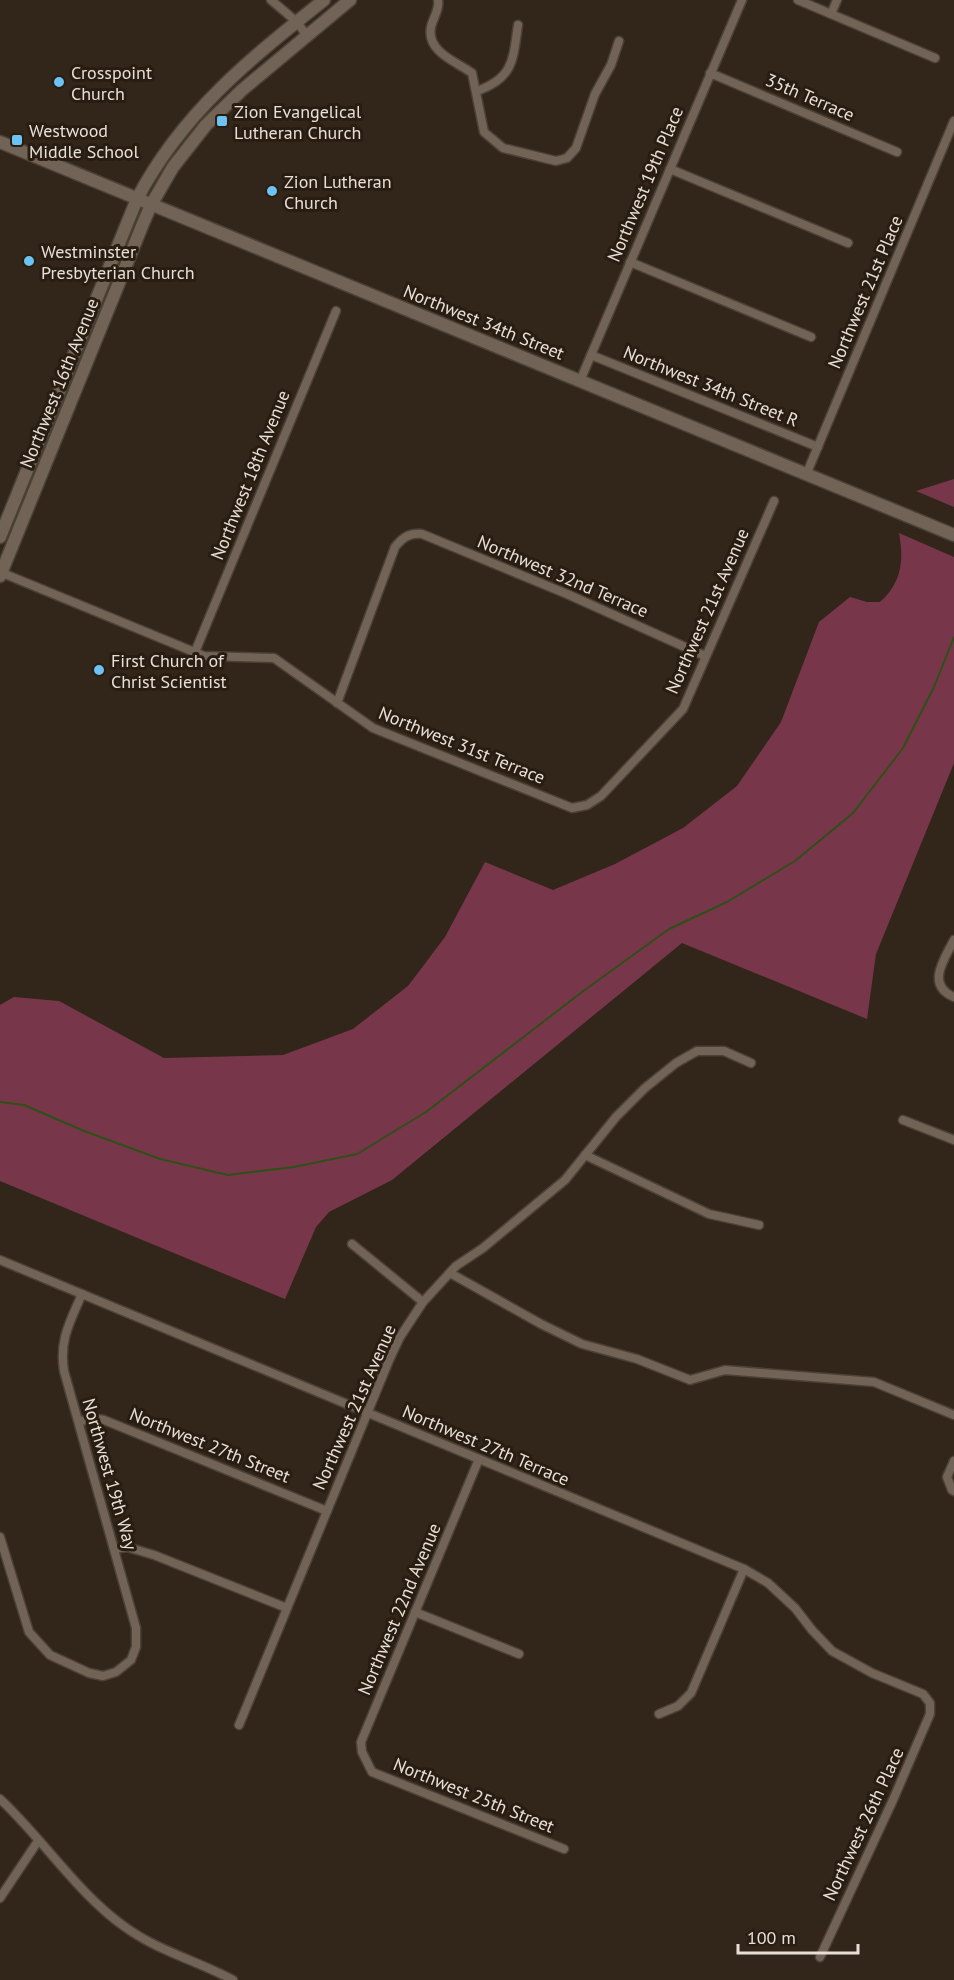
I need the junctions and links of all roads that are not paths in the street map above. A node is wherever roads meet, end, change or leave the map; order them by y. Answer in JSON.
{"nodes":[{"id":1,"x":271,"y":0,"type":"edge"},
{"id":2,"x":324,"y":0,"type":"edge"},
{"id":3,"x":350,"y":0,"type":"edge"},
{"id":4,"x":438,"y":0,"type":"edge"},
{"id":5,"x":742,"y":0,"type":"edge"},
{"id":6,"x":798,"y":0,"type":"edge"},
{"id":7,"x":837,"y":0,"type":"edge"},
{"id":8,"x":831,"y":14,"type":"junction"},
{"id":9,"x":297,"y":22,"type":"junction"},
{"id":10,"x":518,"y":25,"type":"dead end"},
{"id":11,"x":307,"y":36,"type":"junction"},
{"id":12,"x":619,"y":41,"type":"dead end"},
{"id":13,"x":935,"y":58,"type":"dead end"},
{"id":14,"x":710,"y":73,"type":"junction"},
{"id":15,"x":477,"y":91,"type":"junction"},
{"id":16,"x":954,"y":121,"type":"edge"},
{"id":17,"x":0,"y":143,"type":"edge"},
{"id":18,"x":897,"y":152,"type":"dead end"},
{"id":19,"x":670,"y":169,"type":"junction"},
{"id":20,"x":137,"y":199,"type":"junction"},
{"id":21,"x":151,"y":205,"type":"junction"},
{"id":22,"x":848,"y":243,"type":"dead end"},
{"id":23,"x":630,"y":262,"type":"junction"},
{"id":24,"x":336,"y":311,"type":"dead end"},
{"id":25,"x":811,"y":337,"type":"dead end"},
{"id":26,"x":591,"y":355,"type":"junction"},
{"id":27,"x":67,"y":371,"type":"junction"},
{"id":28,"x":81,"y":375,"type":"junction"},
{"id":29,"x":580,"y":381,"type":"junction"},
{"id":30,"x":818,"y":447,"type":"junction"},
{"id":31,"x":806,"y":475,"type":"junction"},
{"id":32,"x":774,"y":501,"type":"dead end"},
{"id":33,"x":3,"y":522,"type":"edge"},
{"id":34,"x":19,"y":529,"type":"junction"},
{"id":35,"x":954,"y":535,"type":"edge"},
{"id":36,"x":0,"y":537,"type":"edge"},
{"id":37,"x":0,"y":574,"type":"edge"},
{"id":38,"x":195,"y":652,"type":"junction"},
{"id":39,"x":705,"y":656,"type":"junction"},
{"id":40,"x":337,"y":702,"type":"junction"},
{"id":41,"x":587,"y":805,"type":"joint"},
{"id":42,"x":954,"y":940,"type":"edge"},
{"id":43,"x":954,"y":997,"type":"edge"},
{"id":44,"x":751,"y":1063,"type":"dead end"},
{"id":45,"x":903,"y":1120,"type":"dead end"},
{"id":46,"x":954,"y":1140,"type":"edge"},
{"id":47,"x":585,"y":1155,"type":"junction"},
{"id":48,"x":759,"y":1226,"type":"dead end"},
{"id":49,"x":352,"y":1244,"type":"dead end"},
{"id":50,"x":0,"y":1260,"type":"edge"},
{"id":51,"x":450,"y":1273,"type":"junction"},
{"id":52,"x":81,"y":1294,"type":"junction"},
{"id":53,"x":423,"y":1302,"type":"junction"},
{"id":54,"x":368,"y":1413,"type":"junction"},
{"id":55,"x":954,"y":1415,"type":"edge"},
{"id":56,"x":79,"y":1421,"type":"junction"},
{"id":57,"x":480,"y":1459,"type":"junction"},
{"id":58,"x":954,"y":1461,"type":"edge"},
{"id":59,"x":954,"y":1491,"type":"edge"},
{"id":60,"x":327,"y":1511,"type":"junction"},
{"id":61,"x":0,"y":1537,"type":"edge"},
{"id":62,"x":114,"y":1549,"type":"junction"},
{"id":63,"x":744,"y":1569,"type":"junction"},
{"id":64,"x":287,"y":1608,"type":"junction"},
{"id":65,"x":415,"y":1612,"type":"junction"},
{"id":66,"x":519,"y":1654,"type":"dead end"},
{"id":67,"x":930,"y":1704,"type":"joint"},
{"id":68,"x":659,"y":1714,"type":"dead end"},
{"id":69,"x":239,"y":1725,"type":"dead end"},
{"id":70,"x":372,"y":1772,"type":"joint"},
{"id":71,"x":0,"y":1799,"type":"edge"},
{"id":72,"x":38,"y":1841,"type":"junction"},
{"id":73,"x":564,"y":1849,"type":"dead end"},
{"id":74,"x":0,"y":1898,"type":"edge"},
{"id":75,"x":820,"y":1957,"type":"dead end"},
{"id":76,"x":233,"y":1980,"type":"edge"}],
"edges":[{"from":1,"to":9,"type":"street"},
{"from":2,"to":9,"type":"main road","name":"Northwest 16th Avenue"},
{"from":3,"to":11,"type":"main road","name":"Northwest 16th Avenue"},
{"from":4,"to":15,"type":"street"},
{"from":5,"to":14,"type":"street","name":"Northwest 19th Place"},
{"from":6,"to":8,"type":"street"},
{"from":7,"to":8,"type":"street"},
{"from":8,"to":13,"type":"street"},
{"from":9,"to":11,"type":"street"},
{"from":9,"to":20,"type":"main road","name":"Northwest 16th Avenue"},
{"from":10,"to":15,"type":"street"},
{"from":11,"to":21,"type":"main road","name":"Northwest 16th Avenue"},
{"from":12,"to":15,"type":"street"},
{"from":14,"to":18,"type":"street","name":"35th Terrace"},
{"from":14,"to":19,"type":"street","name":"Northwest 19th Place"},
{"from":16,"to":30,"type":"street","name":"Northwest 21st Place"},
{"from":17,"to":20,"type":"main road","name":"Northwest 34th Street"},
{"from":19,"to":22,"type":"street"},
{"from":19,"to":23,"type":"street","name":"Northwest 19th Place"},
{"from":20,"to":21,"type":"main road","name":"Northwest 34th Street"},
{"from":20,"to":27,"type":"main road","name":"Northwest 16th Avenue"},
{"from":21,"to":28,"type":"main road","name":"Northwest 16th Avenue"},
{"from":21,"to":29,"type":"main road","name":"Northwest 34th Street"},
{"from":23,"to":25,"type":"street"},
{"from":23,"to":26,"type":"street","name":"Northwest 19th Place"},
{"from":24,"to":38,"type":"street","name":"Northwest 18th Avenue"},
{"from":26,"to":29,"type":"street","name":"Northwest 19th Place"},
{"from":26,"to":30,"type":"street","name":"Northwest 34th Street R"},
{"from":27,"to":28,"type":"main road"},
{"from":27,"to":33,"type":"main road","name":"Northwest 16th Avenue"},
{"from":28,"to":34,"type":"main road","name":"Northwest 16th Avenue"},
{"from":29,"to":31,"type":"main road","name":"Northwest 34th Street"},
{"from":30,"to":31,"type":"street","name":"Northwest 21st Place"},
{"from":31,"to":35,"type":"main road","name":"Northwest 34th Street"},
{"from":32,"to":39,"type":"street","name":"Northwest 21st Avenue"},
{"from":33,"to":34,"type":"street"},
{"from":33,"to":36,"type":"main road","name":"Northwest 16th Avenue"},
{"from":34,"to":37,"type":"main road","name":"Northwest 16th Avenue"},
{"from":37,"to":38,"type":"street","name":"Northwest 31st Terrace"},
{"from":38,"to":40,"type":"street","name":"Northwest 31st Terrace"},
{"from":39,"to":40,"type":"street","name":"Northwest 32nd Terrace"},
{"from":39,"to":41,"type":"street","name":"Northwest 21st Avenue"},
{"from":40,"to":41,"type":"street","name":"Northwest 31st Terrace"},
{"from":42,"to":43,"type":"street"},
{"from":44,"to":47,"type":"street","name":"Northwest 21st Avenue"},
{"from":45,"to":46,"type":"street"},
{"from":47,"to":48,"type":"street"},
{"from":47,"to":51,"type":"street","name":"Northwest 21st Avenue"},
{"from":49,"to":53,"type":"street"},
{"from":50,"to":52,"type":"street","name":"Northwest 27th Terrace"},
{"from":51,"to":53,"type":"street","name":"Northwest 21st Avenue"},
{"from":51,"to":55,"type":"street"},
{"from":52,"to":54,"type":"street","name":"Northwest 27th Terrace"},
{"from":52,"to":56,"type":"street","name":"Northwest 19th Way"},
{"from":53,"to":54,"type":"street","name":"Northwest 21st Avenue"},
{"from":54,"to":57,"type":"street","name":"Northwest 27th Terrace"},
{"from":54,"to":60,"type":"street","name":"Northwest 21st Avenue"},
{"from":56,"to":60,"type":"street","name":"Northwest 27th Street"},
{"from":56,"to":62,"type":"street","name":"Northwest 19th Way"},
{"from":57,"to":63,"type":"street","name":"Northwest 27th Terrace"},
{"from":57,"to":65,"type":"street","name":"Northwest 22nd Avenue"},
{"from":58,"to":59,"type":"street"},
{"from":60,"to":64,"type":"street","name":"Northwest 21st Avenue"},
{"from":61,"to":62,"type":"street","name":"Northwest 19th Way"},
{"from":62,"to":64,"type":"street"},
{"from":63,"to":67,"type":"street","name":"Northwest 27th Terrace"},
{"from":63,"to":68,"type":"street"},
{"from":64,"to":69,"type":"street","name":"Northwest 21st Avenue"},
{"from":65,"to":66,"type":"street"},
{"from":65,"to":70,"type":"street","name":"Northwest 22nd Avenue"},
{"from":67,"to":75,"type":"street","name":"Northwest 26th Place"},
{"from":70,"to":73,"type":"street","name":"Northwest 25th Street"},
{"from":71,"to":72,"type":"street"},
{"from":72,"to":74,"type":"street"},
{"from":72,"to":76,"type":"street"}]}
